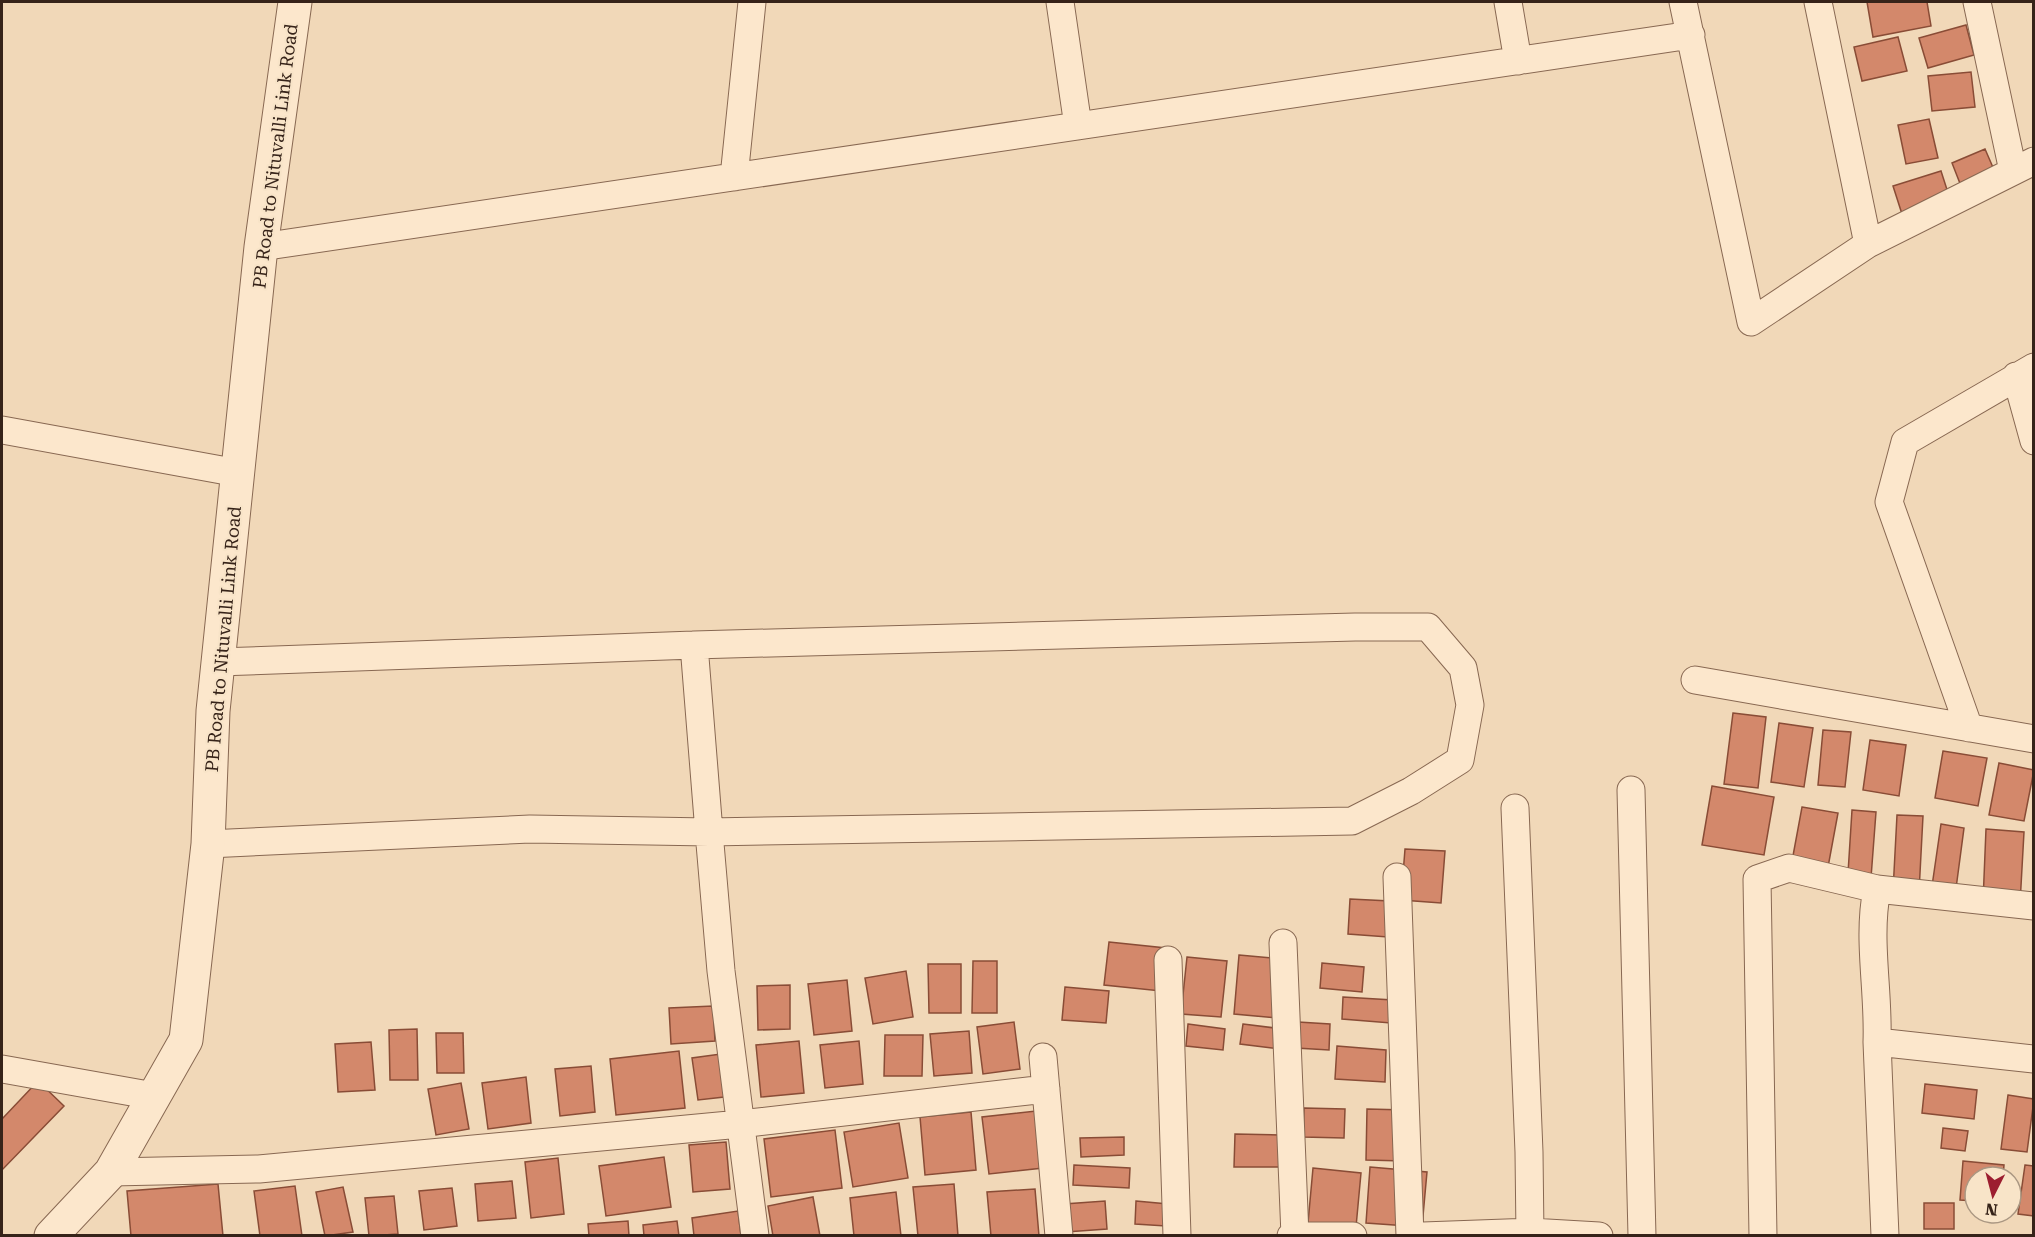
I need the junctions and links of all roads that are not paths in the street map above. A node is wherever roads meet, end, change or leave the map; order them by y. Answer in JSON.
{"nodes":[{"id":1,"x":295,"y":2,"type":"edge"},
{"id":2,"x":752,"y":2,"type":"edge"},
{"id":3,"x":1060,"y":2,"type":"edge"},
{"id":4,"x":1508,"y":2,"type":"edge"},
{"id":5,"x":1683,"y":2,"type":"edge"},
{"id":6,"x":1818,"y":2,"type":"edge"},
{"id":7,"x":1977,"y":2,"type":"edge"},
{"id":8,"x":1690,"y":35,"type":"junction"},
{"id":9,"x":1518,"y":61,"type":"junction"},
{"id":10,"x":1078,"y":126,"type":"junction"},
{"id":11,"x":2023,"y":166,"type":"edge"},
{"id":12,"x":734,"y":177,"type":"junction"},
{"id":13,"x":1868,"y":244,"type":"junction"},
{"id":14,"x":261,"y":247,"type":"junction"},
{"id":15,"x":2025,"y":371,"type":"edge"},
{"id":16,"x":2,"y":430,"type":"edge"},
{"id":17,"x":2034,"y":441,"type":"edge"},
{"id":18,"x":238,"y":474,"type":"junction"},
{"id":19,"x":694,"y":645,"type":"junction"},
{"id":20,"x":218,"y":662,"type":"junction"},
{"id":21,"x":1695,"y":680,"type":"dead end"},
{"id":22,"x":1969,"y":728,"type":"junction"},
{"id":23,"x":2034,"y":739,"type":"edge"},
{"id":24,"x":1631,"y":790,"type":"dead end"},
{"id":25,"x":1515,"y":808,"type":"dead end"},
{"id":26,"x":710,"y":832,"type":"junction"},
{"id":27,"x":208,"y":844,"type":"junction"},
{"id":28,"x":1397,"y":877,"type":"dead end"},
{"id":29,"x":1877,"y":889,"type":"junction"},
{"id":30,"x":2034,"y":906,"type":"edge"},
{"id":31,"x":1283,"y":944,"type":"dead end"},
{"id":32,"x":1168,"y":960,"type":"dead end"},
{"id":33,"x":1877,"y":1042,"type":"junction"},
{"id":34,"x":1043,"y":1057,"type":"dead end"},
{"id":35,"x":2034,"y":1059,"type":"edge"},
{"id":36,"x":2,"y":1069,"type":"edge"},
{"id":37,"x":1046,"y":1089,"type":"junction"},
{"id":38,"x":154,"y":1096,"type":"junction"},
{"id":39,"x":740,"y":1124,"type":"junction"},
{"id":40,"x":111,"y":1172,"type":"junction"},
{"id":41,"x":1530,"y":1234,"type":"edge"},
{"id":42,"x":1295,"y":1235,"type":"edge"},
{"id":43,"x":51,"y":1236,"type":"edge"},
{"id":44,"x":755,"y":1236,"type":"edge"},
{"id":45,"x":1059,"y":1236,"type":"edge"},
{"id":46,"x":1177,"y":1236,"type":"edge"},
{"id":47,"x":1291,"y":1236,"type":"edge"},
{"id":48,"x":1353,"y":1236,"type":"edge"},
{"id":49,"x":1410,"y":1236,"type":"edge"},
{"id":50,"x":1423,"y":1236,"type":"edge"},
{"id":51,"x":1599,"y":1236,"type":"edge"},
{"id":52,"x":1642,"y":1236,"type":"edge"},
{"id":53,"x":1763,"y":1236,"type":"edge"},
{"id":54,"x":1885,"y":1236,"type":"edge"}],
"edges":[{"from":1,"to":14,"type":"street","name":"PB Road to Nituvalli Link Road"},
{"from":2,"to":12,"type":"street"},
{"from":3,"to":10,"type":"street"},
{"from":4,"to":9,"type":"street"},
{"from":5,"to":8,"type":"street"},
{"from":6,"to":13,"type":"street"},
{"from":7,"to":11,"type":"street"},
{"from":8,"to":9,"type":"street"},
{"from":8,"to":13,"type":"street"},
{"from":9,"to":10,"type":"street"},
{"from":10,"to":12,"type":"street"},
{"from":11,"to":13,"type":"street"},
{"from":12,"to":14,"type":"street"},
{"from":14,"to":18,"type":"street","name":"PB Road to Nituvalli Link Road"},
{"from":15,"to":17,"type":"street"},
{"from":15,"to":22,"type":"street"},
{"from":16,"to":18,"type":"street"},
{"from":18,"to":20,"type":"street","name":"PB Road to Nituvalli Link Road"},
{"from":19,"to":20,"type":"street"},
{"from":19,"to":26,"type":"street"},
{"from":19,"to":26,"type":"street"},
{"from":20,"to":27,"type":"street","name":"PB Road to Nituvalli Link Road"},
{"from":21,"to":22,"type":"street"},
{"from":22,"to":23,"type":"street"},
{"from":24,"to":52,"type":"street"},
{"from":25,"to":41,"type":"street"},
{"from":26,"to":27,"type":"street"},
{"from":26,"to":39,"type":"street"},
{"from":27,"to":38,"type":"street","name":"PB Road to Nituvalli Link Road"},
{"from":28,"to":49,"type":"street"},
{"from":29,"to":30,"type":"street"},
{"from":29,"to":33,"type":"street"},
{"from":29,"to":53,"type":"street"},
{"from":31,"to":42,"type":"street"},
{"from":32,"to":46,"type":"street"},
{"from":33,"to":35,"type":"street"},
{"from":33,"to":54,"type":"street"},
{"from":34,"to":37,"type":"street"},
{"from":36,"to":38,"type":"street"},
{"from":37,"to":39,"type":"street"},
{"from":37,"to":45,"type":"street"},
{"from":38,"to":40,"type":"street","name":"PB Road to Nituvalli Link Road"},
{"from":39,"to":40,"type":"street"},
{"from":39,"to":44,"type":"street"},
{"from":40,"to":43,"type":"street","name":"PB Road to Nituvalli Link Road"},
{"from":41,"to":50,"type":"street"},
{"from":41,"to":51,"type":"street"},
{"from":42,"to":47,"type":"street"},
{"from":42,"to":48,"type":"street"}]}
